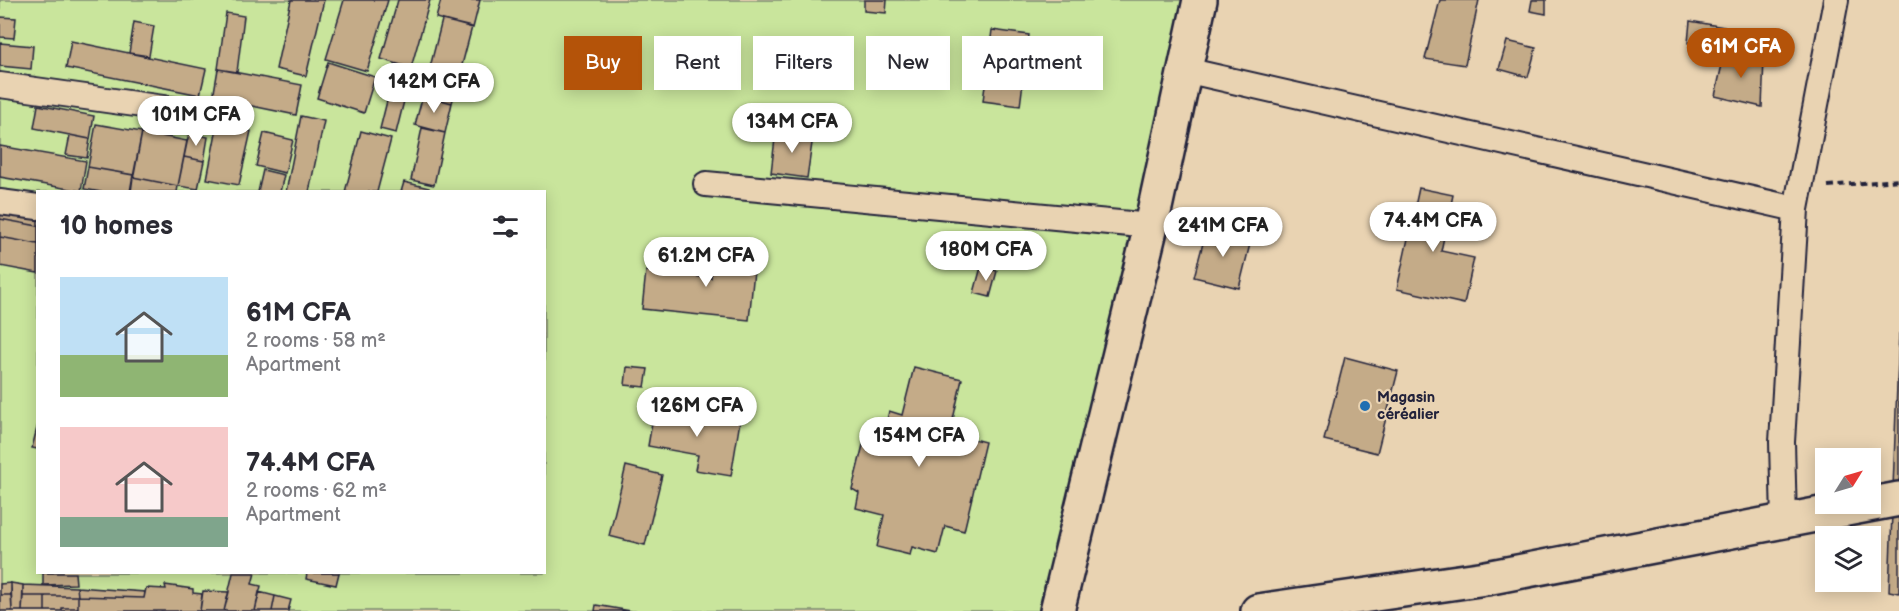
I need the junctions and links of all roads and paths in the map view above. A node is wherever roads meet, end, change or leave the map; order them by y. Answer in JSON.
{"nodes":[{"id":1,"x":1200,"y":0,"type":"edge"},
{"id":2,"x":1836,"y":0,"type":"edge"},
{"id":3,"x":1185,"y":70,"type":"junction"},
{"id":4,"x":0,"y":86,"type":"edge"},
{"id":5,"x":199,"y":113,"type":"dead end"},
{"id":6,"x":1899,"y":180,"type":"edge"},
{"id":7,"x":706,"y":184,"type":"dead end"},
{"id":8,"x":1798,"y":199,"type":"junction"},
{"id":9,"x":0,"y":202,"type":"edge"},
{"id":10,"x":36,"y":207,"type":"edge"},
{"id":11,"x":1150,"y":226,"type":"junction"},
{"id":12,"x":1899,"y":499,"type":"edge"},
{"id":13,"x":1785,"y":521,"type":"junction"},
{"id":14,"x":1058,"y":611,"type":"edge"},
{"id":15,"x":1258,"y":611,"type":"edge"}],
"edges":[{"from":1,"to":3,"type":"main road"},
{"from":2,"to":8,"type":"street"},
{"from":3,"to":8,"type":"street"},
{"from":3,"to":11,"type":"main road"},
{"from":4,"to":5,"type":"street"},
{"from":6,"to":8,"type":"path"},
{"from":7,"to":11,"type":"street"},
{"from":8,"to":13,"type":"street"},
{"from":9,"to":10,"type":"street"},
{"from":11,"to":14,"type":"main road"},
{"from":12,"to":13,"type":"main road"},
{"from":13,"to":15,"type":"main road"}]}
